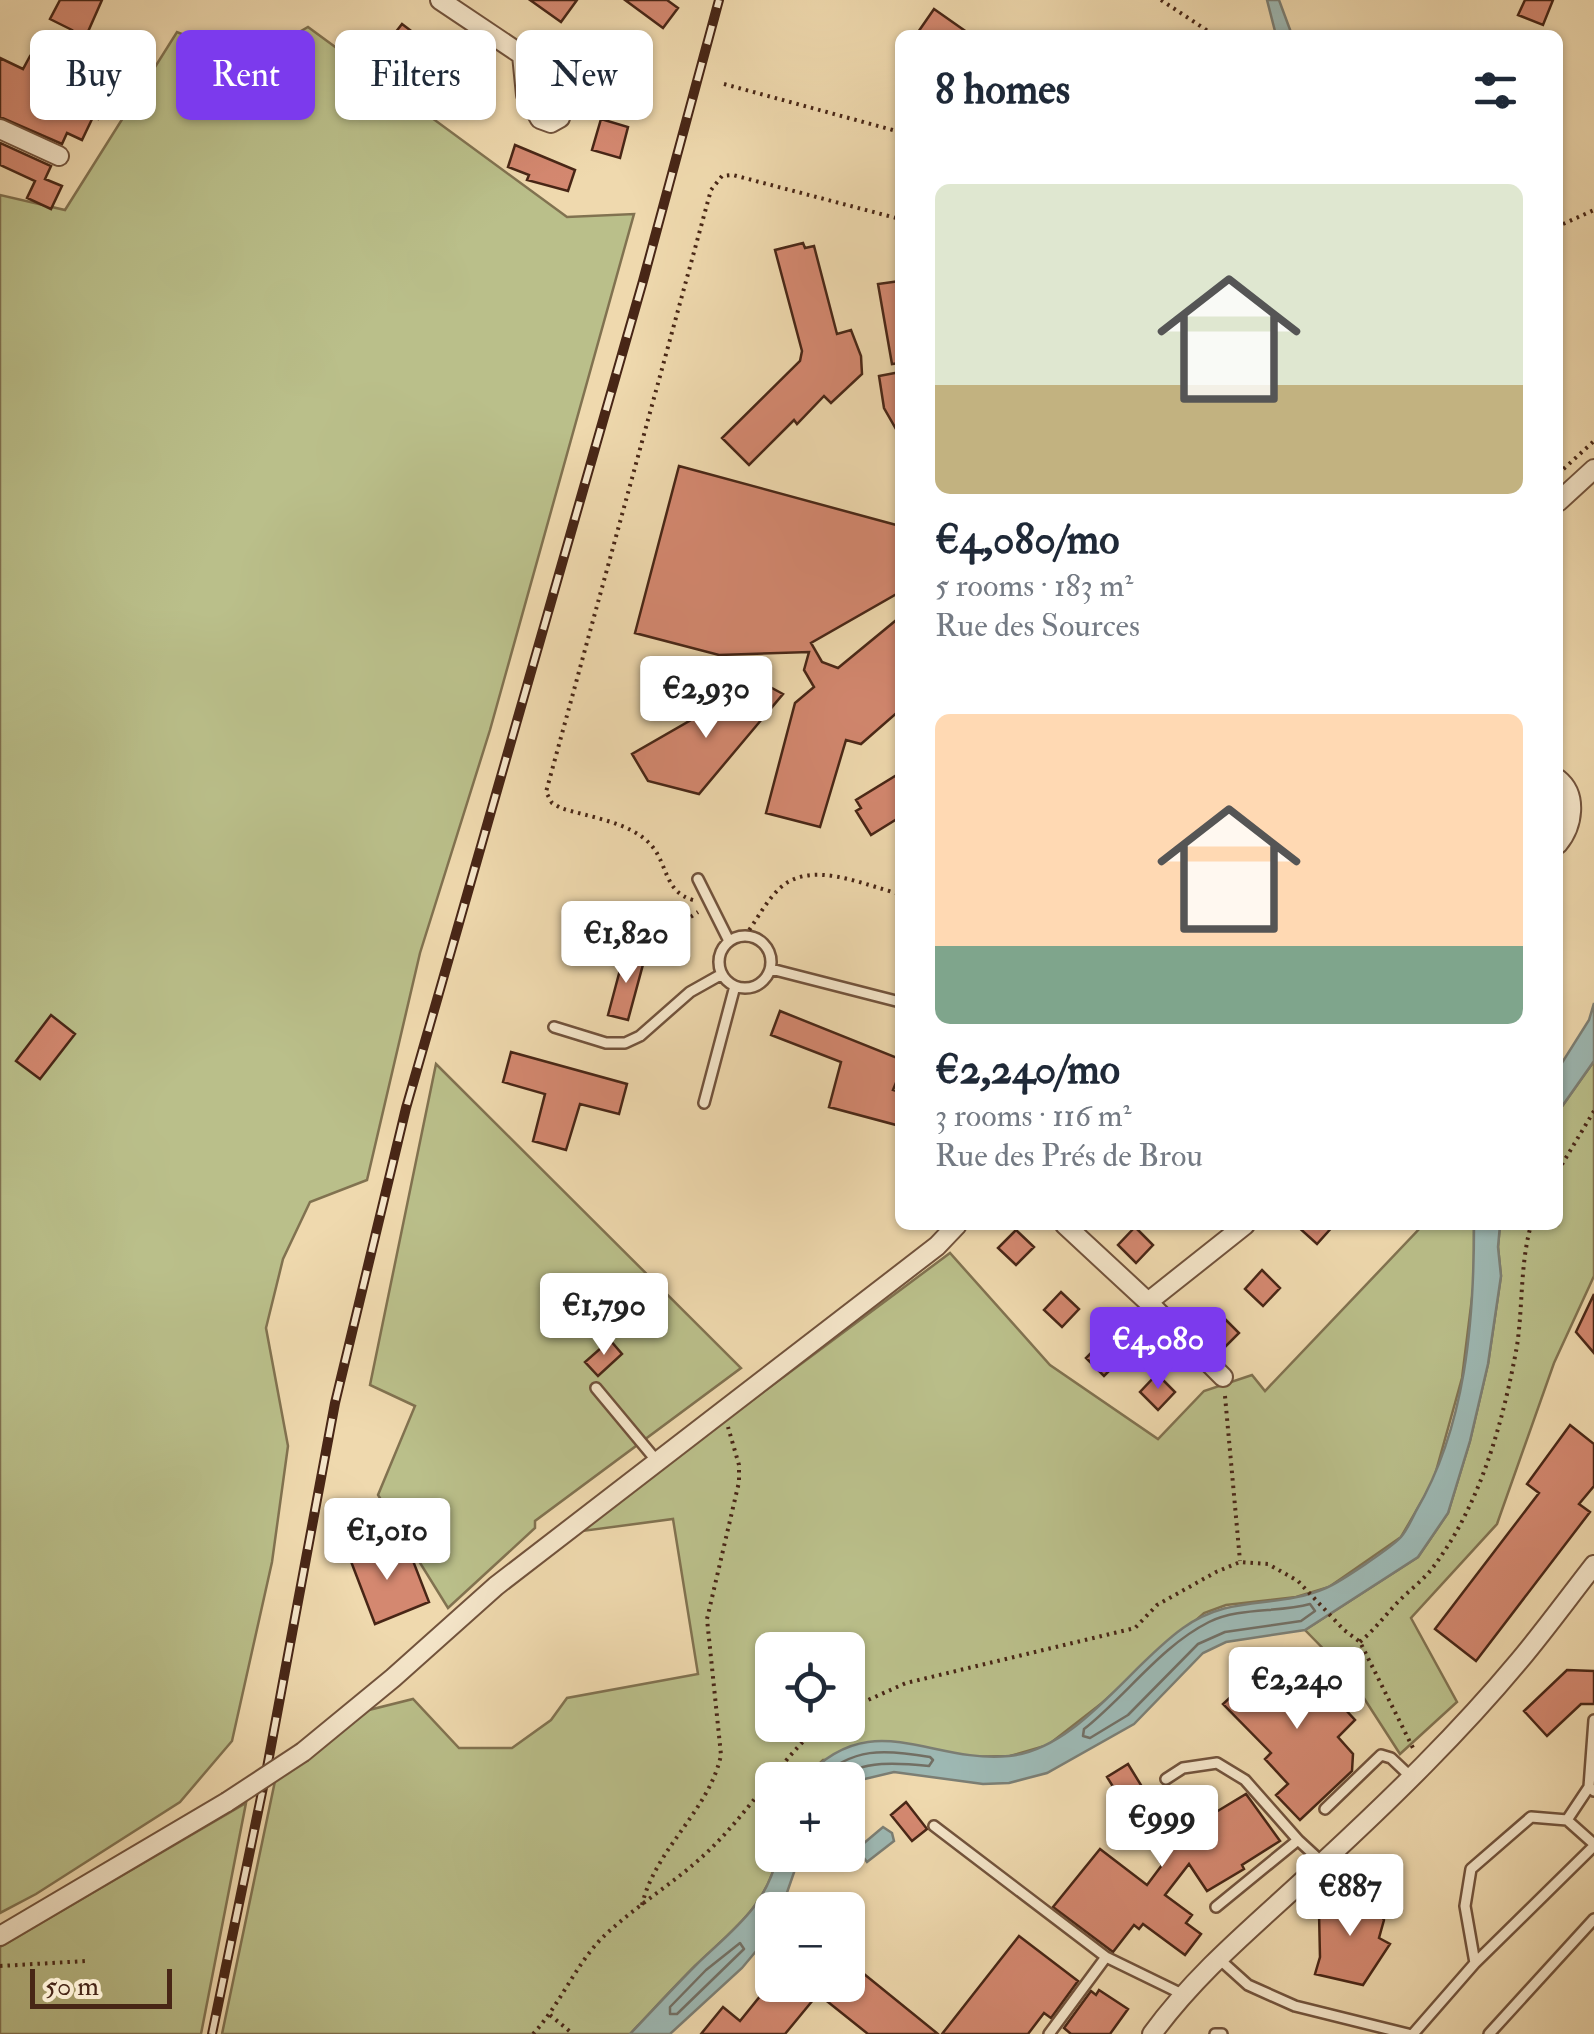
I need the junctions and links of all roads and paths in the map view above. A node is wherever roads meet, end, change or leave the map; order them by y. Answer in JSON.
{"nodes":[{"id":1,"x":440,"y":0,"type":"edge"},
{"id":2,"x":1161,"y":0,"type":"edge"},
{"id":3,"x":1206,"y":30,"type":"edge"},
{"id":4,"x":516,"y":51,"type":"edge"},
{"id":5,"x":724,"y":84,"type":"dead end"},
{"id":6,"x":0,"y":129,"type":"edge"},
{"id":7,"x":895,"y":131,"type":"edge"},
{"id":8,"x":59,"y":156,"type":"dead end"},
{"id":9,"x":1594,"y":210,"type":"edge"},
{"id":10,"x":895,"y":218,"type":"edge"},
{"id":11,"x":1563,"y":224,"type":"dead end"},
{"id":12,"x":1594,"y":440,"type":"edge"},
{"id":13,"x":1563,"y":469,"type":"edge"},
{"id":14,"x":1594,"y":469,"type":"edge"},
{"id":15,"x":1563,"y":497,"type":"edge"},
{"id":16,"x":1563,"y":783,"type":"edge"},
{"id":17,"x":1563,"y":837,"type":"edge"},
{"id":18,"x":698,"y":879,"type":"dead end"},
{"id":19,"x":895,"y":893,"type":"edge"},
{"id":20,"x":710,"y":904,"type":"junction"},
{"id":21,"x":745,"y":936,"type":"junction"},
{"id":22,"x":730,"y":941,"type":"junction"},
{"id":23,"x":647,"y":946,"type":"dead end"},
{"id":24,"x":771,"y":969,"type":"junction"},
{"id":25,"x":722,"y":974,"type":"junction"},
{"id":26,"x":735,"y":986,"type":"junction"},
{"id":27,"x":895,"y":1001,"type":"edge"},
{"id":28,"x":554,"y":1026,"type":"dead end"},
{"id":29,"x":704,"y":1103,"type":"dead end"},
{"id":30,"x":1594,"y":1111,"type":"edge"},
{"id":31,"x":1563,"y":1163,"type":"edge"},
{"id":32,"x":952,"y":1230,"type":"edge"},
{"id":33,"x":1070,"y":1230,"type":"edge"},
{"id":34,"x":1239,"y":1230,"type":"edge"},
{"id":35,"x":1530,"y":1230,"type":"edge"},
{"id":36,"x":1148,"y":1302,"type":"junction"},
{"id":37,"x":1223,"y":1377,"type":"joint"},
{"id":38,"x":596,"y":1388,"type":"dead end"},
{"id":39,"x":723,"y":1409,"type":"junction"},
{"id":40,"x":656,"y":1460,"type":"junction"},
{"id":41,"x":1240,"y":1562,"type":"junction"},
{"id":42,"x":1594,"y":1565,"type":"edge"},
{"id":43,"x":1360,"y":1642,"type":"junction"},
{"id":44,"x":865,"y":1701,"type":"edge"},
{"id":45,"x":1594,"y":1720,"type":"edge"},
{"id":46,"x":802,"y":1742,"type":"edge"},
{"id":47,"x":1417,"y":1771,"type":"junction"},
{"id":48,"x":1166,"y":1779,"type":"dead end"},
{"id":49,"x":1592,"y":1789,"type":"edge"},
{"id":50,"x":1324,"y":1810,"type":"dead end"},
{"id":51,"x":1567,"y":1820,"type":"junction"},
{"id":52,"x":934,"y":1826,"type":"dead end"},
{"id":53,"x":1298,"y":1840,"type":"junction"},
{"id":54,"x":1594,"y":1845,"type":"edge"},
{"id":55,"x":1323,"y":1862,"type":"junction"},
{"id":56,"x":642,"y":1906,"type":"junction"},
{"id":57,"x":1216,"y":1908,"type":"dead end"},
{"id":58,"x":1594,"y":1919,"type":"edge"},
{"id":59,"x":0,"y":1936,"type":"edge"},
{"id":60,"x":1106,"y":1957,"type":"junction"},
{"id":61,"x":1218,"y":1958,"type":"junction"},
{"id":62,"x":86,"y":1961,"type":"dead end"},
{"id":63,"x":1476,"y":1963,"type":"junction"},
{"id":64,"x":0,"y":1966,"type":"edge"},
{"id":65,"x":1182,"y":1994,"type":"junction"},
{"id":66,"x":550,"y":2015,"type":"junction"},
{"id":67,"x":533,"y":2034,"type":"edge"},
{"id":68,"x":572,"y":2034,"type":"edge"},
{"id":69,"x":1048,"y":2034,"type":"edge"},
{"id":70,"x":1152,"y":2034,"type":"edge"},
{"id":71,"x":1411,"y":2034,"type":"edge"},
{"id":72,"x":1488,"y":2034,"type":"edge"}],
"edges":[{"from":1,"to":4,"type":"street"},
{"from":2,"to":3,"type":"path"},
{"from":5,"to":7,"type":"path"},
{"from":6,"to":8,"type":"street"},
{"from":9,"to":11,"type":"path"},
{"from":10,"to":20,"type":"path"},
{"from":12,"to":13,"type":"path"},
{"from":14,"to":15,"type":"street"},
{"from":16,"to":17,"type":"street"},
{"from":18,"to":20,"type":"lane"},
{"from":19,"to":21,"type":"path"},
{"from":20,"to":22,"type":"lane"},
{"from":20,"to":23,"type":"path"},
{"from":21,"to":22,"type":"lane"},
{"from":21,"to":24,"type":"lane"},
{"from":22,"to":25,"type":"lane"},
{"from":24,"to":26,"type":"lane"},
{"from":24,"to":27,"type":"lane"},
{"from":25,"to":26,"type":"lane"},
{"from":25,"to":28,"type":"lane"},
{"from":26,"to":29,"type":"lane"},
{"from":30,"to":31,"type":"path"},
{"from":32,"to":39,"type":"street"},
{"from":33,"to":36,"type":"street"},
{"from":34,"to":36,"type":"street"},
{"from":35,"to":43,"type":"path"},
{"from":36,"to":37,"type":"street"},
{"from":37,"to":41,"type":"path"},
{"from":38,"to":40,"type":"lane"},
{"from":39,"to":40,"type":"street"},
{"from":39,"to":56,"type":"path"},
{"from":40,"to":59,"type":"street","bridge":true},
{"from":41,"to":43,"type":"path"},
{"from":41,"to":44,"type":"path"},
{"from":42,"to":47,"type":"street"},
{"from":43,"to":47,"type":"path"},
{"from":45,"to":49,"type":"lane"},
{"from":46,"to":56,"type":"path"},
{"from":47,"to":50,"type":"lane"},
{"from":47,"to":55,"type":"street"},
{"from":48,"to":53,"type":"lane"},
{"from":49,"to":51,"type":"lane"},
{"from":51,"to":54,"type":"lane"},
{"from":51,"to":63,"type":"lane"},
{"from":52,"to":60,"type":"lane"},
{"from":53,"to":55,"type":"lane"},
{"from":53,"to":57,"type":"lane"},
{"from":54,"to":63,"type":"lane"},
{"from":55,"to":61,"type":"street"},
{"from":56,"to":66,"type":"path"},
{"from":58,"to":72,"type":"lane"},
{"from":60,"to":65,"type":"lane"},
{"from":60,"to":69,"type":"lane"},
{"from":61,"to":65,"type":"street"},
{"from":61,"to":71,"type":"lane"},
{"from":62,"to":64,"type":"path"},
{"from":63,"to":71,"type":"lane"},
{"from":65,"to":70,"type":"street"},
{"from":66,"to":67,"type":"path"},
{"from":66,"to":68,"type":"path"}]}
